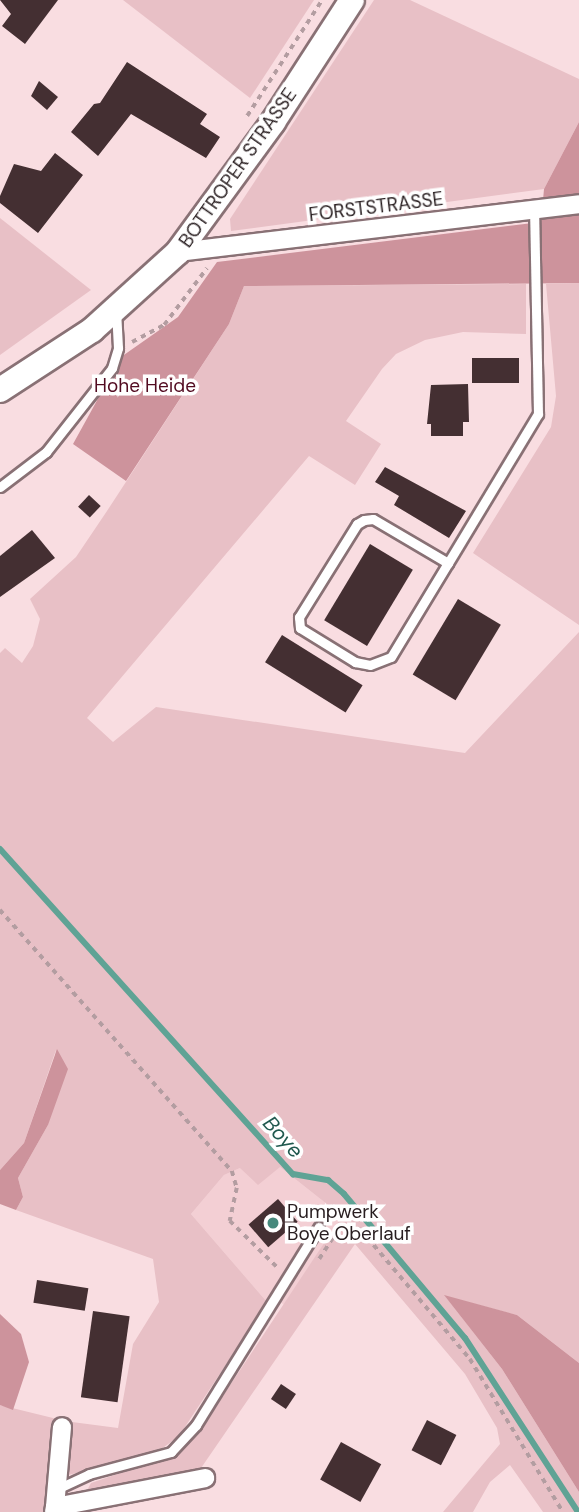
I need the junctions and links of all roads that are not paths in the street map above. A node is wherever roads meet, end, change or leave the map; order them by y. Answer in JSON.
{"nodes":[{"id":1,"x":352,"y":0,"type":"edge"},
{"id":2,"x":579,"y":204,"type":"edge"},
{"id":3,"x":534,"y":209,"type":"junction"},
{"id":4,"x":178,"y":252,"type":"junction"},
{"id":5,"x":116,"y":309,"type":"junction"},
{"id":6,"x":0,"y":390,"type":"edge"},
{"id":7,"x":0,"y":487,"type":"edge"},
{"id":8,"x":448,"y":564,"type":"junction"},
{"id":9,"x":319,"y":1227,"type":"dead end"},
{"id":10,"x":62,"y":1427,"type":"dead end"},
{"id":11,"x":205,"y":1478,"type":"dead end"},
{"id":12,"x":55,"y":1503,"type":"edge"}],
"edges":[{"from":1,"to":4,"type":"main road","name":"BOTTROPER STRASSE"},
{"from":2,"to":3,"type":"street","name":"FORSTSTRASSE"},
{"from":3,"to":4,"type":"street","name":"FORSTSTRASSE"},
{"from":3,"to":8,"type":"lane"},
{"from":4,"to":5,"type":"main road","name":"BOTTROPER STRASSE"},
{"from":5,"to":6,"type":"main road","name":"BOTTROPER STRASSE"},
{"from":5,"to":7,"type":"lane"},
{"from":8,"to":8,"type":"lane"},
{"from":9,"to":12,"type":"lane"},
{"from":10,"to":12,"type":"street"},
{"from":11,"to":12,"type":"street"}]}
